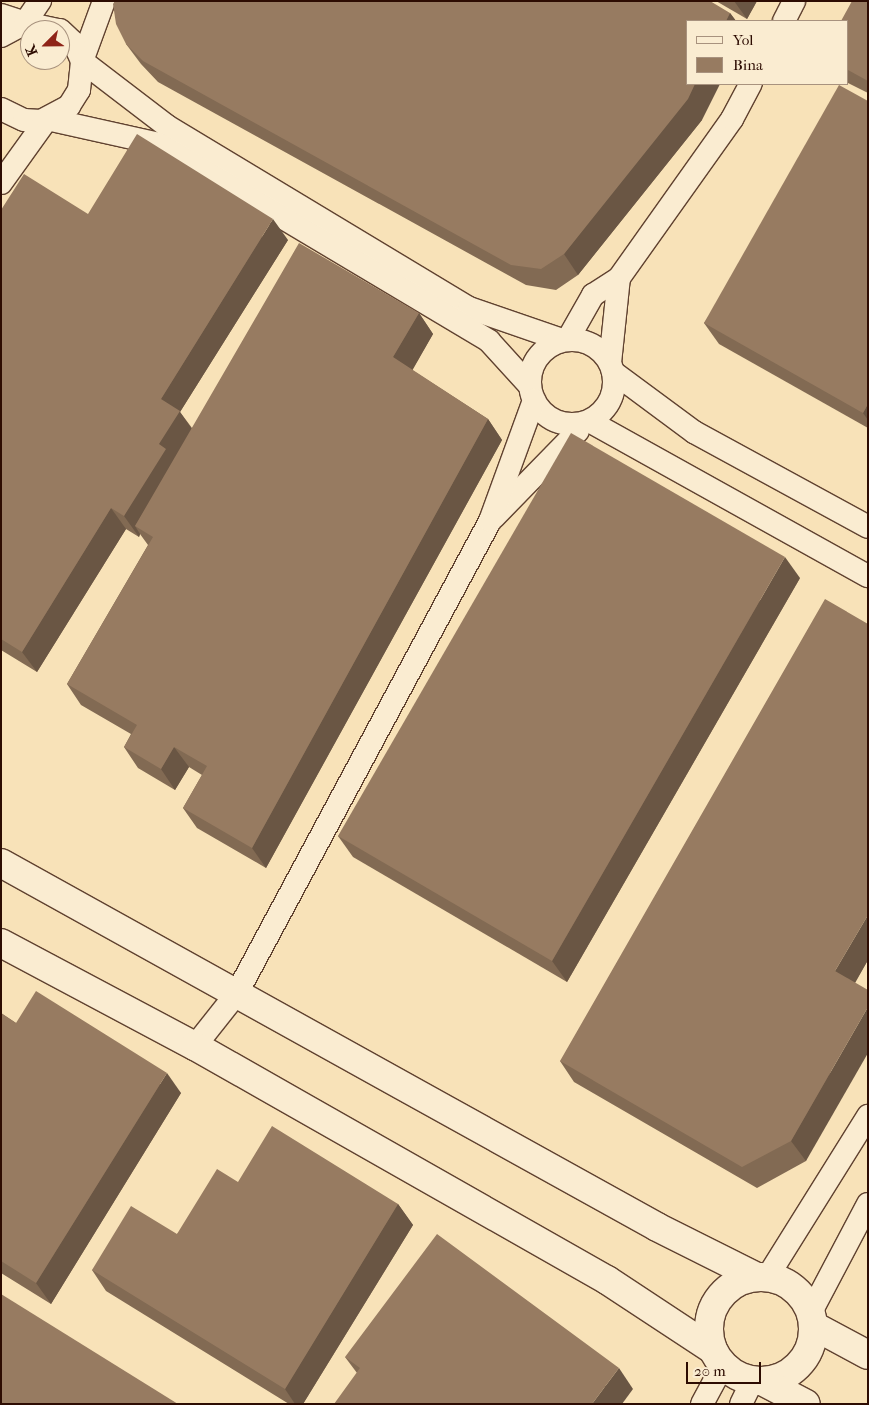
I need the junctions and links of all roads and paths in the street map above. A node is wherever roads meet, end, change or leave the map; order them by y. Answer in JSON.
{"nodes":[{"id":1,"x":40,"y":1,"type":"edge"},
{"id":2,"x":104,"y":1,"type":"edge"},
{"id":3,"x":794,"y":1,"type":"edge"},
{"id":4,"x":1,"y":15,"type":"edge"},
{"id":5,"x":28,"y":20,"type":"edge"},
{"id":6,"x":784,"y":20,"type":"edge"},
{"id":7,"x":20,"y":21,"type":"edge"},
{"id":8,"x":20,"y":26,"type":"edge"},
{"id":9,"x":1,"y":36,"type":"edge"},
{"id":10,"x":70,"y":39,"type":"edge"},
{"id":11,"x":82,"y":61,"type":"junction"},
{"id":12,"x":750,"y":85,"type":"edge"},
{"id":13,"x":1,"y":109,"type":"edge"},
{"id":14,"x":47,"y":119,"type":"junction"},
{"id":15,"x":1,"y":183,"type":"edge"},
{"id":16,"x":619,"y":278,"type":"junction"},
{"id":17,"x":565,"y":340,"type":"junction"},
{"id":18,"x":612,"y":368,"type":"junction"},
{"id":19,"x":532,"y":393,"type":"junction"},
{"id":20,"x":586,"y":422,"type":"junction"},
{"id":21,"x":490,"y":521,"type":"junction"},
{"id":22,"x":868,"y":527,"type":"edge"},
{"id":23,"x":868,"y":576,"type":"edge"},
{"id":24,"x":1,"y":863,"type":"edge"},
{"id":25,"x":1,"y":943,"type":"edge"},
{"id":26,"x":237,"y":993,"type":"junction"},
{"id":27,"x":195,"y":1046,"type":"junction"},
{"id":28,"x":868,"y":1116,"type":"edge"},
{"id":29,"x":868,"y":1204,"type":"edge"},
{"id":30,"x":762,"y":1276,"type":"junction"},
{"id":31,"x":812,"y":1319,"type":"junction"},
{"id":32,"x":868,"y":1355,"type":"edge"},
{"id":33,"x":718,"y":1357,"type":"junction"},
{"id":34,"x":752,"y":1389,"type":"edge"},
{"id":35,"x":702,"y":1404,"type":"edge"},
{"id":36,"x":806,"y":1404,"type":"edge"}],
"edges":[{"from":1,"to":5,"type":"street"},
{"from":2,"to":11,"type":"street"},
{"from":3,"to":6,"type":"street"},
{"from":4,"to":7,"type":"street"},
{"from":8,"to":9,"type":"street"},
{"from":10,"to":11,"type":"street"},
{"from":11,"to":14,"type":"street"},
{"from":11,"to":17,"type":"street"},
{"from":12,"to":16,"type":"street"},
{"from":13,"to":14,"type":"street"},
{"from":14,"to":15,"type":"street"},
{"from":14,"to":19,"type":"street"},
{"from":16,"to":17,"type":"street"},
{"from":16,"to":18,"type":"street"},
{"from":17,"to":18,"type":"street"},
{"from":17,"to":19,"type":"street"},
{"from":18,"to":20,"type":"street"},
{"from":18,"to":22,"type":"street"},
{"from":19,"to":20,"type":"street"},
{"from":19,"to":21,"type":"street"},
{"from":20,"to":21,"type":"street"},
{"from":20,"to":23,"type":"street"},
{"from":21,"to":26,"type":"street"},
{"from":24,"to":26,"type":"street"},
{"from":25,"to":27,"type":"street"},
{"from":26,"to":27,"type":"street"},
{"from":26,"to":30,"type":"street"},
{"from":27,"to":33,"type":"street"},
{"from":28,"to":30,"type":"street"},
{"from":29,"to":31,"type":"street"},
{"from":30,"to":31,"type":"street"},
{"from":30,"to":33,"type":"street"},
{"from":31,"to":32,"type":"street"},
{"from":31,"to":34,"type":"street"},
{"from":33,"to":34,"type":"street"},
{"from":33,"to":35,"type":"street"},
{"from":34,"to":36,"type":"street"}]}
